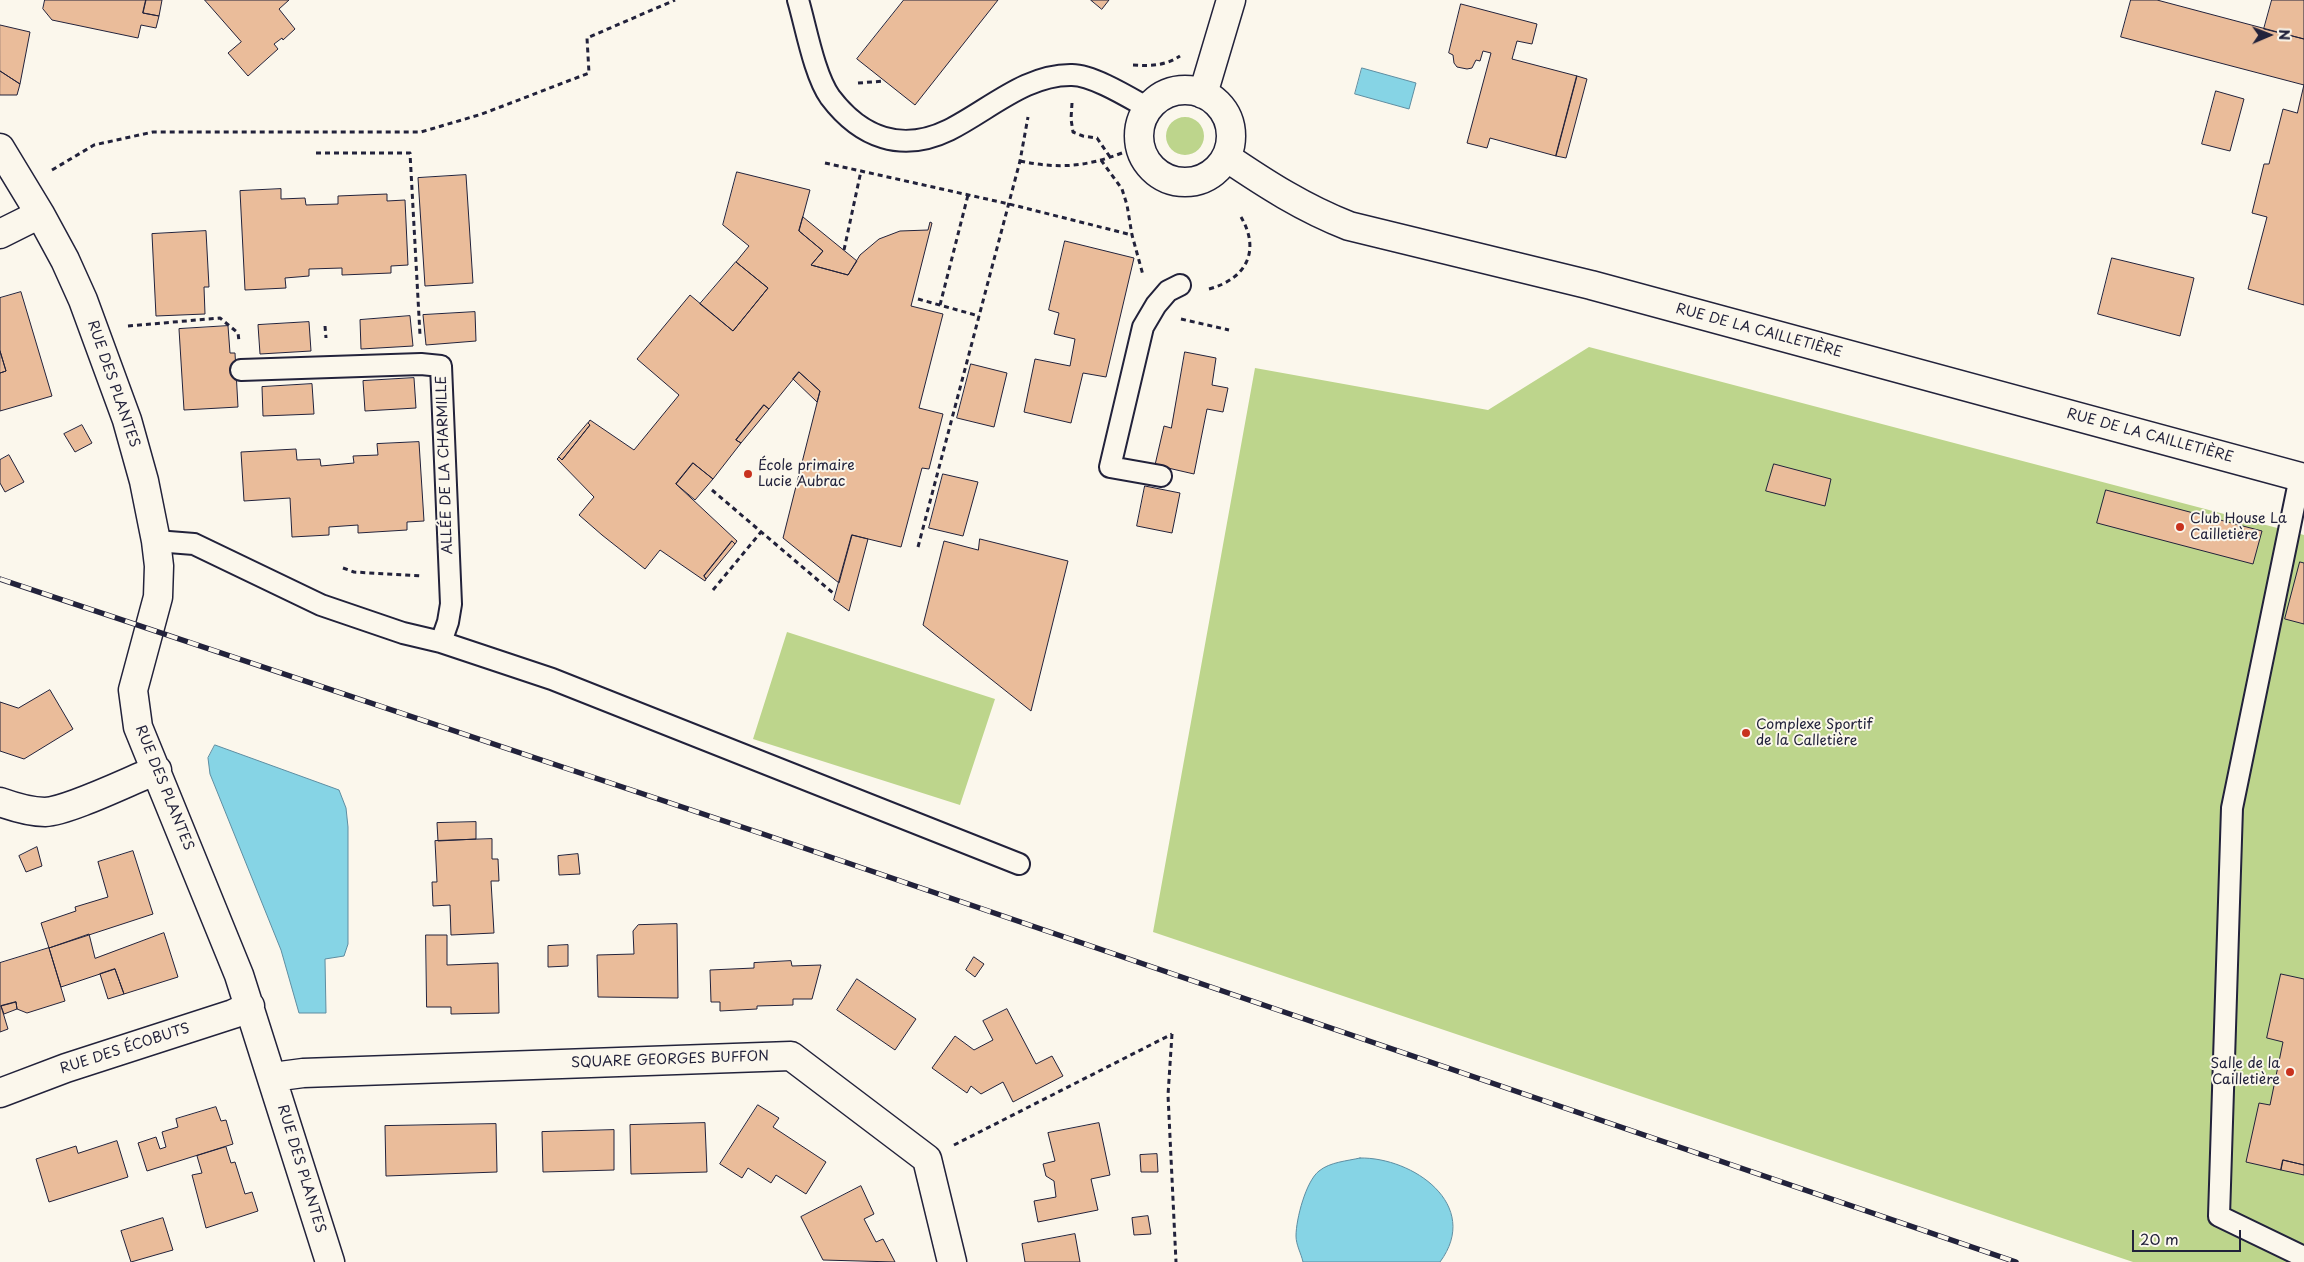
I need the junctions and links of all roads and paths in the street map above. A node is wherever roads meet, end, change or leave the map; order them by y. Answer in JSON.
{"nodes":[{"id":1,"x":675,"y":0,"type":"edge"},
{"id":2,"x":798,"y":0,"type":"edge"},
{"id":3,"x":1231,"y":0,"type":"edge"},
{"id":4,"x":1183,"y":54,"type":"dead end"},
{"id":5,"x":1131,"y":65,"type":"dead end"},
{"id":6,"x":1073,"y":75,"type":"junction"},
{"id":7,"x":885,"y":81,"type":"dead end"},
{"id":8,"x":855,"y":84,"type":"dead end"},
{"id":9,"x":1203,"y":94,"type":"junction"},
{"id":10,"x":1148,"y":108,"type":"junction"},
{"id":11,"x":1028,"y":112,"type":"dead end"},
{"id":12,"x":0,"y":148,"type":"edge"},
{"id":13,"x":1122,"y":152,"type":"dead end"},
{"id":14,"x":316,"y":153,"type":"dead end"},
{"id":15,"x":1110,"y":157,"type":"junction"},
{"id":16,"x":1226,"y":157,"type":"junction"},
{"id":17,"x":1101,"y":160,"type":"junction"},
{"id":18,"x":1020,"y":161,"type":"junction"},
{"id":19,"x":825,"y":163,"type":"dead end"},
{"id":20,"x":861,"y":171,"type":"junction"},
{"id":21,"x":24,"y":188,"type":"junction"},
{"id":22,"x":968,"y":195,"type":"junction"},
{"id":23,"x":1009,"y":204,"type":"junction"},
{"id":24,"x":40,"y":214,"type":"junction"},
{"id":25,"x":1241,"y":217,"type":"dead end"},
{"id":26,"x":0,"y":234,"type":"edge"},
{"id":27,"x":1132,"y":235,"type":"junction"},
{"id":28,"x":844,"y":250,"type":"dead end"},
{"id":29,"x":1144,"y":283,"type":"dead end"},
{"id":30,"x":1180,"y":285,"type":"dead end"},
{"id":31,"x":1209,"y":288,"type":"dead end"},
{"id":32,"x":918,"y":299,"type":"dead end"},
{"id":33,"x":940,"y":305,"type":"junction"},
{"id":34,"x":979,"y":316,"type":"junction"},
{"id":35,"x":1173,"y":318,"type":"dead end"},
{"id":36,"x":1229,"y":330,"type":"dead end"},
{"id":37,"x":96,"y":334,"type":"junction"},
{"id":38,"x":421,"y":364,"type":"junction"},
{"id":39,"x":242,"y":370,"type":"joint"},
{"id":40,"x":1161,"y":476,"type":"dead end"},
{"id":41,"x":2302,"y":477,"type":"edge"},
{"id":42,"x":712,"y":490,"type":"dead end"},
{"id":43,"x":761,"y":532,"type":"junction"},
{"id":44,"x":156,"y":540,"type":"junction"},
{"id":45,"x":918,"y":547,"type":"dead end"},
{"id":46,"x":343,"y":568,"type":"dead end"},
{"id":47,"x":450,"y":576,"type":"junction"},
{"id":48,"x":713,"y":590,"type":"dead end"},
{"id":49,"x":834,"y":592,"type":"dead end"},
{"id":50,"x":441,"y":642,"type":"junction"},
{"id":51,"x":157,"y":770,"type":"junction"},
{"id":52,"x":0,"y":802,"type":"edge"},
{"id":53,"x":1019,"y":864,"type":"dead end"},
{"id":54,"x":250,"y":1006,"type":"junction"},
{"id":55,"x":272,"y":1077,"type":"junction"},
{"id":56,"x":0,"y":1093,"type":"edge"},
{"id":57,"x":927,"y":1159,"type":"junction"},
{"id":58,"x":2304,"y":1257,"type":"edge"},
{"id":59,"x":330,"y":1262,"type":"edge"},
{"id":60,"x":952,"y":1262,"type":"edge"},
{"id":61,"x":1176,"y":1262,"type":"edge"}],
"edges":[{"from":1,"to":21,"type":"path"},
{"from":2,"to":6,"type":"lane"},
{"from":3,"to":9,"type":"street"},
{"from":4,"to":5,"type":"path"},
{"from":6,"to":10,"type":"lane"},
{"from":6,"to":15,"type":"path"},
{"from":7,"to":8,"type":"path"},
{"from":9,"to":10,"type":"street"},
{"from":9,"to":16,"type":"street"},
{"from":10,"to":16,"type":"street"},
{"from":11,"to":18,"type":"path"},
{"from":12,"to":21,"type":"street","name":"RUE DES PLANTES"},
{"from":13,"to":15,"type":"path"},
{"from":14,"to":38,"type":"path"},
{"from":15,"to":17,"type":"path"},
{"from":16,"to":41,"type":"street","name":"RUE DE LA CAILLETIÈRE"},
{"from":17,"to":18,"type":"path"},
{"from":17,"to":27,"type":"path"},
{"from":18,"to":23,"type":"path"},
{"from":19,"to":20,"type":"path"},
{"from":20,"to":22,"type":"path"},
{"from":20,"to":28,"type":"path"},
{"from":21,"to":24,"type":"street","name":"RUE DES PLANTES"},
{"from":22,"to":23,"type":"path"},
{"from":22,"to":33,"type":"path"},
{"from":23,"to":27,"type":"path"},
{"from":23,"to":34,"type":"path"},
{"from":24,"to":26,"type":"street"},
{"from":24,"to":37,"type":"street","name":"RUE DES PLANTES"},
{"from":25,"to":31,"type":"path"},
{"from":27,"to":29,"type":"path"},
{"from":30,"to":40,"type":"lane"},
{"from":32,"to":33,"type":"path"},
{"from":33,"to":34,"type":"path"},
{"from":34,"to":45,"type":"path"},
{"from":35,"to":36,"type":"path"},
{"from":37,"to":39,"type":"path"},
{"from":37,"to":44,"type":"street","name":"RUE DES PLANTES"},
{"from":38,"to":39,"type":"lane","name":"ALLÉE DE LA CHARMILLE"},
{"from":38,"to":47,"type":"lane","name":"ALLÉE DE LA CHARMILLE"},
{"from":41,"to":58,"type":"lane"},
{"from":42,"to":43,"type":"path"},
{"from":43,"to":48,"type":"path"},
{"from":43,"to":49,"type":"path"},
{"from":44,"to":50,"type":"lane"},
{"from":44,"to":51,"type":"street","name":"RUE DES PLANTES"},
{"from":46,"to":47,"type":"path"},
{"from":47,"to":50,"type":"lane","name":"ALLÉE DE LA CHARMILLE"},
{"from":50,"to":53,"type":"lane"},
{"from":51,"to":52,"type":"street"},
{"from":51,"to":54,"type":"street","name":"RUE DES PLANTES"},
{"from":54,"to":55,"type":"street","name":"RUE DES PLANTES"},
{"from":54,"to":56,"type":"street","name":"RUE DES ÉCOBUTS"},
{"from":55,"to":57,"type":"street","name":"SQUARE GEORGES BUFFON"},
{"from":55,"to":59,"type":"street","name":"RUE DES PLANTES"},
{"from":57,"to":60,"type":"street"},
{"from":57,"to":61,"type":"path"}]}
